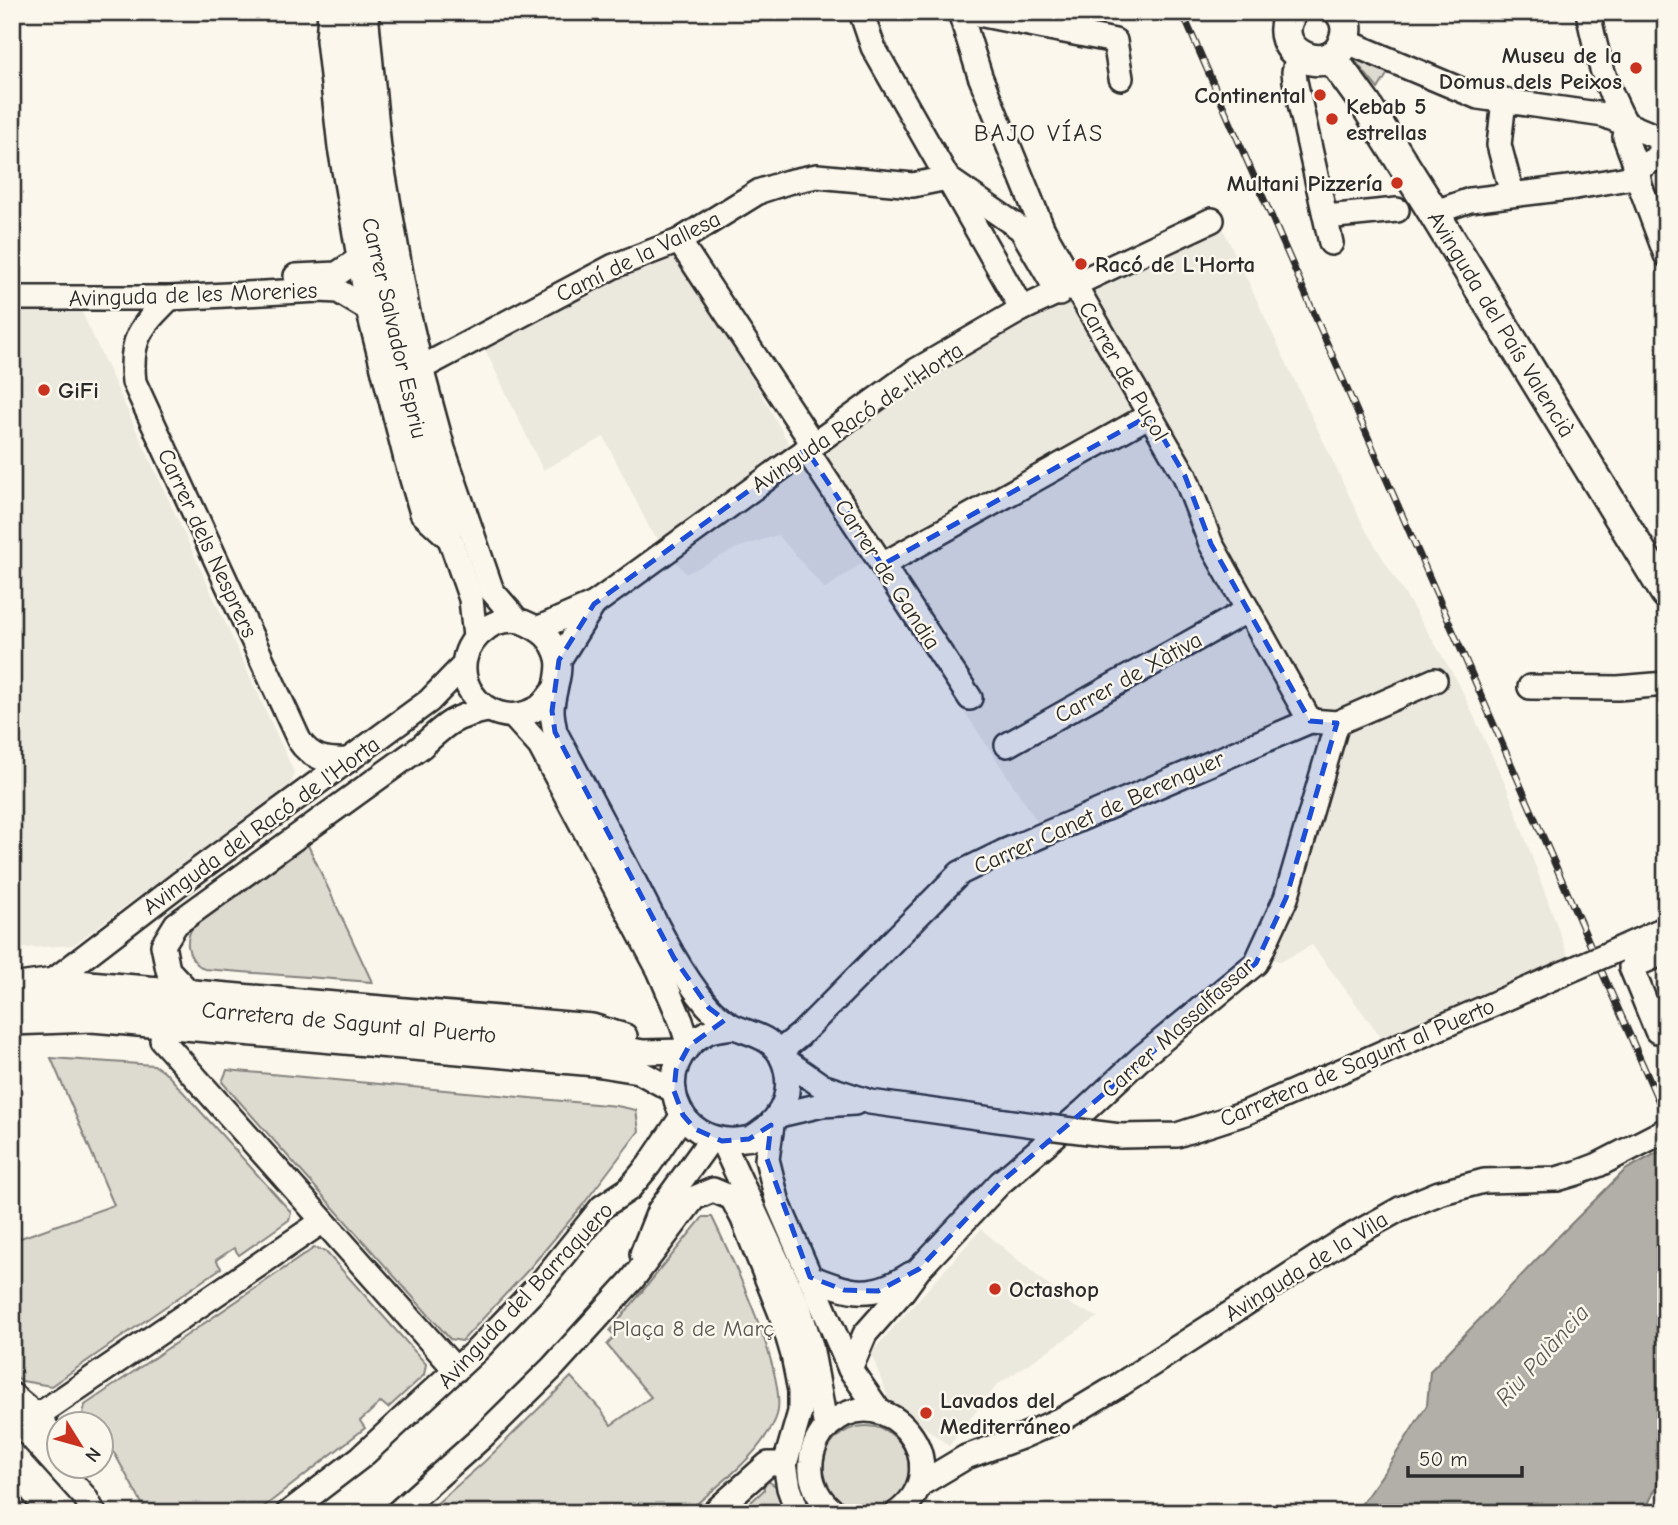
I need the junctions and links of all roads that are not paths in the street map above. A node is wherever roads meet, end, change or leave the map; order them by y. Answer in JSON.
{"nodes":[{"id":1,"x":330,"y":12,"type":"edge"},
{"id":2,"x":345,"y":12,"type":"edge"},
{"id":3,"x":366,"y":12,"type":"edge"},
{"id":4,"x":861,"y":12,"type":"edge"},
{"id":5,"x":960,"y":12,"type":"edge"},
{"id":6,"x":968,"y":12,"type":"edge"},
{"id":7,"x":1292,"y":12,"type":"edge"},
{"id":8,"x":1588,"y":12,"type":"edge"},
{"id":9,"x":1341,"y":31,"type":"edge"},
{"id":10,"x":1298,"y":55,"type":"junction"},
{"id":11,"x":1121,"y":78,"type":"dead end"},
{"id":12,"x":1504,"y":100,"type":"junction"},
{"id":13,"x":1627,"y":126,"type":"junction"},
{"id":14,"x":1664,"y":147,"type":"edge"},
{"id":15,"x":1637,"y":169,"type":"junction"},
{"id":16,"x":947,"y":178,"type":"junction"},
{"id":17,"x":1512,"y":194,"type":"junction"},
{"id":18,"x":1444,"y":209,"type":"junction"},
{"id":19,"x":1397,"y":210,"type":"dead end"},
{"id":20,"x":1326,"y":217,"type":"junction"},
{"id":21,"x":1212,"y":220,"type":"dead end"},
{"id":22,"x":1032,"y":229,"type":"junction"},
{"id":23,"x":678,"y":241,"type":"junction"},
{"id":24,"x":1331,"y":243,"type":"dead end"},
{"id":25,"x":1666,"y":255,"type":"edge"},
{"id":26,"x":359,"y":258,"type":"junction"},
{"id":27,"x":12,"y":285,"type":"edge"},
{"id":28,"x":1066,"y":289,"type":"junction"},
{"id":29,"x":12,"y":298,"type":"edge"},
{"id":30,"x":170,"y":298,"type":"junction"},
{"id":31,"x":368,"y":309,"type":"junction"},
{"id":32,"x":1022,"y":309,"type":"junction"},
{"id":33,"x":421,"y":368,"type":"junction"},
{"id":34,"x":1150,"y":415,"type":"junction"},
{"id":35,"x":809,"y":447,"type":"junction"},
{"id":36,"x":450,"y":539,"type":"junction"},
{"id":37,"x":882,"y":565,"type":"junction"},
{"id":38,"x":1666,"y":568,"type":"edge"},
{"id":39,"x":1666,"y":593,"type":"edge"},
{"id":40,"x":594,"y":604,"type":"junction"},
{"id":41,"x":1248,"y":610,"type":"junction"},
{"id":42,"x":517,"y":620,"type":"junction"},
{"id":43,"x":539,"y":628,"type":"junction"},
{"id":44,"x":475,"y":636,"type":"junction"},
{"id":45,"x":559,"y":660,"type":"junction"},
{"id":46,"x":463,"y":666,"type":"junction"},
{"id":47,"x":1435,"y":680,"type":"dead end"},
{"id":48,"x":1666,"y":684,"type":"edge"},
{"id":49,"x":1530,"y":687,"type":"dead end"},
{"id":50,"x":554,"y":690,"type":"junction"},
{"id":51,"x":970,"y":698,"type":"dead end"},
{"id":52,"x":487,"y":710,"type":"junction"},
{"id":53,"x":513,"y":716,"type":"junction"},
{"id":54,"x":1310,"y":721,"type":"junction"},
{"id":55,"x":1337,"y":723,"type":"junction"},
{"id":56,"x":1007,"y":745,"type":"dead end"},
{"id":57,"x":349,"y":760,"type":"junction"},
{"id":58,"x":1666,"y":928,"type":"edge"},
{"id":59,"x":1666,"y":951,"type":"edge"},
{"id":60,"x":54,"y":980,"type":"junction"},
{"id":61,"x":12,"y":986,"type":"edge"},
{"id":62,"x":187,"y":990,"type":"junction"},
{"id":63,"x":12,"y":1002,"type":"edge"},
{"id":64,"x":12,"y":1023,"type":"edge"},
{"id":65,"x":734,"y":1027,"type":"junction"},
{"id":66,"x":1657,"y":1031,"type":"dead end"},
{"id":67,"x":12,"y":1038,"type":"edge"},
{"id":68,"x":162,"y":1041,"type":"junction"},
{"id":69,"x":687,"y":1048,"type":"junction"},
{"id":70,"x":643,"y":1052,"type":"junction"},
{"id":71,"x":780,"y":1055,"type":"junction"},
{"id":72,"x":615,"y":1067,"type":"junction"},
{"id":73,"x":674,"y":1091,"type":"junction"},
{"id":74,"x":870,"y":1102,"type":"junction"},
{"id":75,"x":683,"y":1115,"type":"junction"},
{"id":76,"x":776,"y":1120,"type":"junction"},
{"id":77,"x":1666,"y":1130,"type":"edge"},
{"id":78,"x":717,"y":1140,"type":"junction"},
{"id":79,"x":323,"y":1221,"type":"junction"},
{"id":80,"x":919,"y":1269,"type":"junction"},
{"id":81,"x":810,"y":1277,"type":"junction"},
{"id":82,"x":632,"y":1280,"type":"junction"},
{"id":83,"x":850,"y":1369,"type":"junction"},
{"id":84,"x":456,"y":1370,"type":"junction"},
{"id":85,"x":12,"y":1395,"type":"edge"},
{"id":86,"x":880,"y":1412,"type":"junction"},
{"id":87,"x":12,"y":1416,"type":"edge"},
{"id":88,"x":37,"y":1416,"type":"junction"},
{"id":89,"x":46,"y":1427,"type":"edge"},
{"id":90,"x":826,"y":1428,"type":"junction"},
{"id":91,"x":916,"y":1441,"type":"junction"},
{"id":92,"x":966,"y":1457,"type":"junction"},
{"id":93,"x":785,"y":1464,"type":"junction"},
{"id":94,"x":88,"y":1480,"type":"edge"},
{"id":95,"x":919,"y":1485,"type":"junction"},
{"id":96,"x":12,"y":1507,"type":"edge"},
{"id":97,"x":826,"y":1509,"type":"edge"},
{"id":98,"x":17,"y":1513,"type":"edge"},
{"id":99,"x":94,"y":1513,"type":"edge"},
{"id":100,"x":113,"y":1513,"type":"edge"},
{"id":101,"x":288,"y":1513,"type":"edge"},
{"id":102,"x":397,"y":1513,"type":"edge"},
{"id":103,"x":713,"y":1513,"type":"edge"},
{"id":104,"x":798,"y":1513,"type":"edge"},
{"id":105,"x":897,"y":1513,"type":"edge"}],
"edges":[{"from":1,"to":26,"type":"street"},
{"from":2,"to":36,"type":"street","name":"Carrer Salvador Espriu"},
{"from":3,"to":33,"type":"street","name":"Carrer Salvador Espriu"},
{"from":4,"to":16,"type":"street"},
{"from":5,"to":22,"type":"street","name":"Carrer de Puçol"},
{"from":6,"to":11,"type":"street"},
{"from":7,"to":10,"type":"main road"},
{"from":8,"to":13,"type":"street"},
{"from":9,"to":10,"type":"main road"},
{"from":9,"to":12,"type":"street"},
{"from":9,"to":18,"type":"main road","name":"Avinguda del País Valencià"},
{"from":9,"to":39,"type":"main road","name":"Avinguda del País Valencià"},
{"from":10,"to":20,"type":"street"},
{"from":12,"to":13,"type":"street"},
{"from":12,"to":17,"type":"street"},
{"from":13,"to":14,"type":"street"},
{"from":13,"to":15,"type":"street"},
{"from":14,"to":15,"type":"street"},
{"from":15,"to":17,"type":"street"},
{"from":15,"to":25,"type":"street"},
{"from":16,"to":22,"type":"street"},
{"from":16,"to":23,"type":"street","name":"Camí de la Vallesa"},
{"from":16,"to":32,"type":"street"},
{"from":17,"to":18,"type":"street"},
{"from":18,"to":38,"type":"main road","name":"Avinguda del País Valencià"},
{"from":19,"to":20,"type":"street"},
{"from":20,"to":24,"type":"street"},
{"from":21,"to":28,"type":"street","name":"Avinguda Racó de l'Horta"},
{"from":22,"to":28,"type":"street","name":"Carrer de Puçol"},
{"from":23,"to":33,"type":"street","name":"Camí de la Vallesa"},
{"from":23,"to":35,"type":"street","name":"Carrer de Gandia"},
{"from":26,"to":27,"type":"street","name":"Avinguda de les Moreries"},
{"from":26,"to":31,"type":"street"},
{"from":28,"to":32,"type":"street","name":"Avinguda Racó de l'Horta"},
{"from":28,"to":34,"type":"street","name":"Carrer de Puçol"},
{"from":29,"to":30,"type":"street","name":"Avinguda de les Moreries"},
{"from":30,"to":31,"type":"street","name":"Avinguda de les Moreries"},
{"from":30,"to":57,"type":"street","name":"Carrer dels Nesprers"},
{"from":31,"to":36,"type":"street"},
{"from":32,"to":35,"type":"street","name":"Avinguda Racó de l'Horta"},
{"from":33,"to":42,"type":"street","name":"Carrer Salvador Espriu"},
{"from":34,"to":37,"type":"street"},
{"from":34,"to":41,"type":"street","name":"Carrer de Puçol"},
{"from":35,"to":37,"type":"street","name":"Carrer de Gandia"},
{"from":35,"to":40,"type":"street","name":"Avinguda Racó de l'Horta"},
{"from":36,"to":44,"type":"street","name":"Carrer Salvador Espriu"},
{"from":37,"to":51,"type":"street","name":"Carrer de Gandia"},
{"from":40,"to":43,"type":"street","name":"Avinguda Racó de l'Horta"},
{"from":40,"to":45,"type":"street","name":"Avinguda Racó de l'Horta"},
{"from":41,"to":54,"type":"street","name":"Carrer de Puçol"},
{"from":41,"to":56,"type":"street","name":"Carrer de Xàtiva"},
{"from":42,"to":43,"type":"street"},
{"from":42,"to":44,"type":"street"},
{"from":43,"to":45,"type":"street"},
{"from":44,"to":46,"type":"street"},
{"from":45,"to":50,"type":"street"},
{"from":46,"to":52,"type":"street"},
{"from":46,"to":57,"type":"street","name":"Avinguda del Racó de l'Horta"},
{"from":47,"to":55,"type":"street","name":"Carrer Canet de Berenguer"},
{"from":48,"to":49,"type":"street"},
{"from":50,"to":53,"type":"street"},
{"from":50,"to":65,"type":"street"},
{"from":52,"to":53,"type":"street"},
{"from":52,"to":62,"type":"street","name":"Avinguda del Racó de l'Horta"},
{"from":53,"to":69,"type":"street"},
{"from":54,"to":55,"type":"street","name":"Carrer Canet de Berenguer"},
{"from":54,"to":71,"type":"street","name":"Carrer Canet de Berenguer"},
{"from":55,"to":80,"type":"street","name":"Carrer Massalfassar"},
{"from":57,"to":60,"type":"street","name":"Avinguda del Racó de l'Horta"},
{"from":58,"to":74,"type":"street","name":"Carretera de Sagunt al Puerto","bridge":true},
{"from":59,"to":66,"type":"street"},
{"from":60,"to":61,"type":"street"},
{"from":60,"to":62,"type":"street"},
{"from":62,"to":70,"type":"street"},
{"from":63,"to":70,"type":"street","name":"Carretera de Sagunt al Puerto"},
{"from":64,"to":72,"type":"street","name":"Carretera de Sagunt al Puerto"},
{"from":65,"to":69,"type":"street"},
{"from":65,"to":71,"type":"street"},
{"from":67,"to":68,"type":"street"},
{"from":68,"to":72,"type":"street"},
{"from":68,"to":79,"type":"street"},
{"from":69,"to":70,"type":"street","name":"Carretera de Sagunt al Puerto"},
{"from":69,"to":73,"type":"street"},
{"from":71,"to":74,"type":"street","name":"Carretera de Sagunt al Puerto"},
{"from":71,"to":76,"type":"street"},
{"from":72,"to":73,"type":"street","name":"Carretera de Sagunt al Puerto"},
{"from":73,"to":75,"type":"street"},
{"from":74,"to":76,"type":"street","name":"Carretera de Sagunt al Puerto"},
{"from":75,"to":78,"type":"street"},
{"from":75,"to":84,"type":"street","name":"Avinguda del Barraquero"},
{"from":76,"to":78,"type":"street"},
{"from":76,"to":81,"type":"street"},
{"from":77,"to":92,"type":"street","name":"Avinguda de la Vila"},
{"from":78,"to":82,"type":"street"},
{"from":78,"to":90,"type":"street"},
{"from":79,"to":84,"type":"street"},
{"from":79,"to":88,"type":"street"},
{"from":80,"to":81,"type":"street","name":"Carrer Massalfassar"},
{"from":80,"to":83,"type":"street","name":"Carrer Massalfassar"},
{"from":81,"to":83,"type":"street"},
{"from":82,"to":93,"type":"street"},
{"from":82,"to":102,"type":"street"},
{"from":83,"to":86,"type":"street"},
{"from":84,"to":101,"type":"street","name":"Avinguda del Barraquero"},
{"from":85,"to":88,"type":"street"},
{"from":86,"to":90,"type":"street"},
{"from":86,"to":91,"type":"street"},
{"from":87,"to":99,"type":"street"},
{"from":88,"to":89,"type":"street"},
{"from":90,"to":97,"type":"street"},
{"from":91,"to":92,"type":"street"},
{"from":91,"to":95,"type":"street"},
{"from":92,"to":95,"type":"street","name":"Avinguda de la Vila"},
{"from":93,"to":103,"type":"street"},
{"from":93,"to":104,"type":"street"},
{"from":94,"to":100,"type":"street"},
{"from":95,"to":105,"type":"street"},
{"from":96,"to":98,"type":"street"}]}
